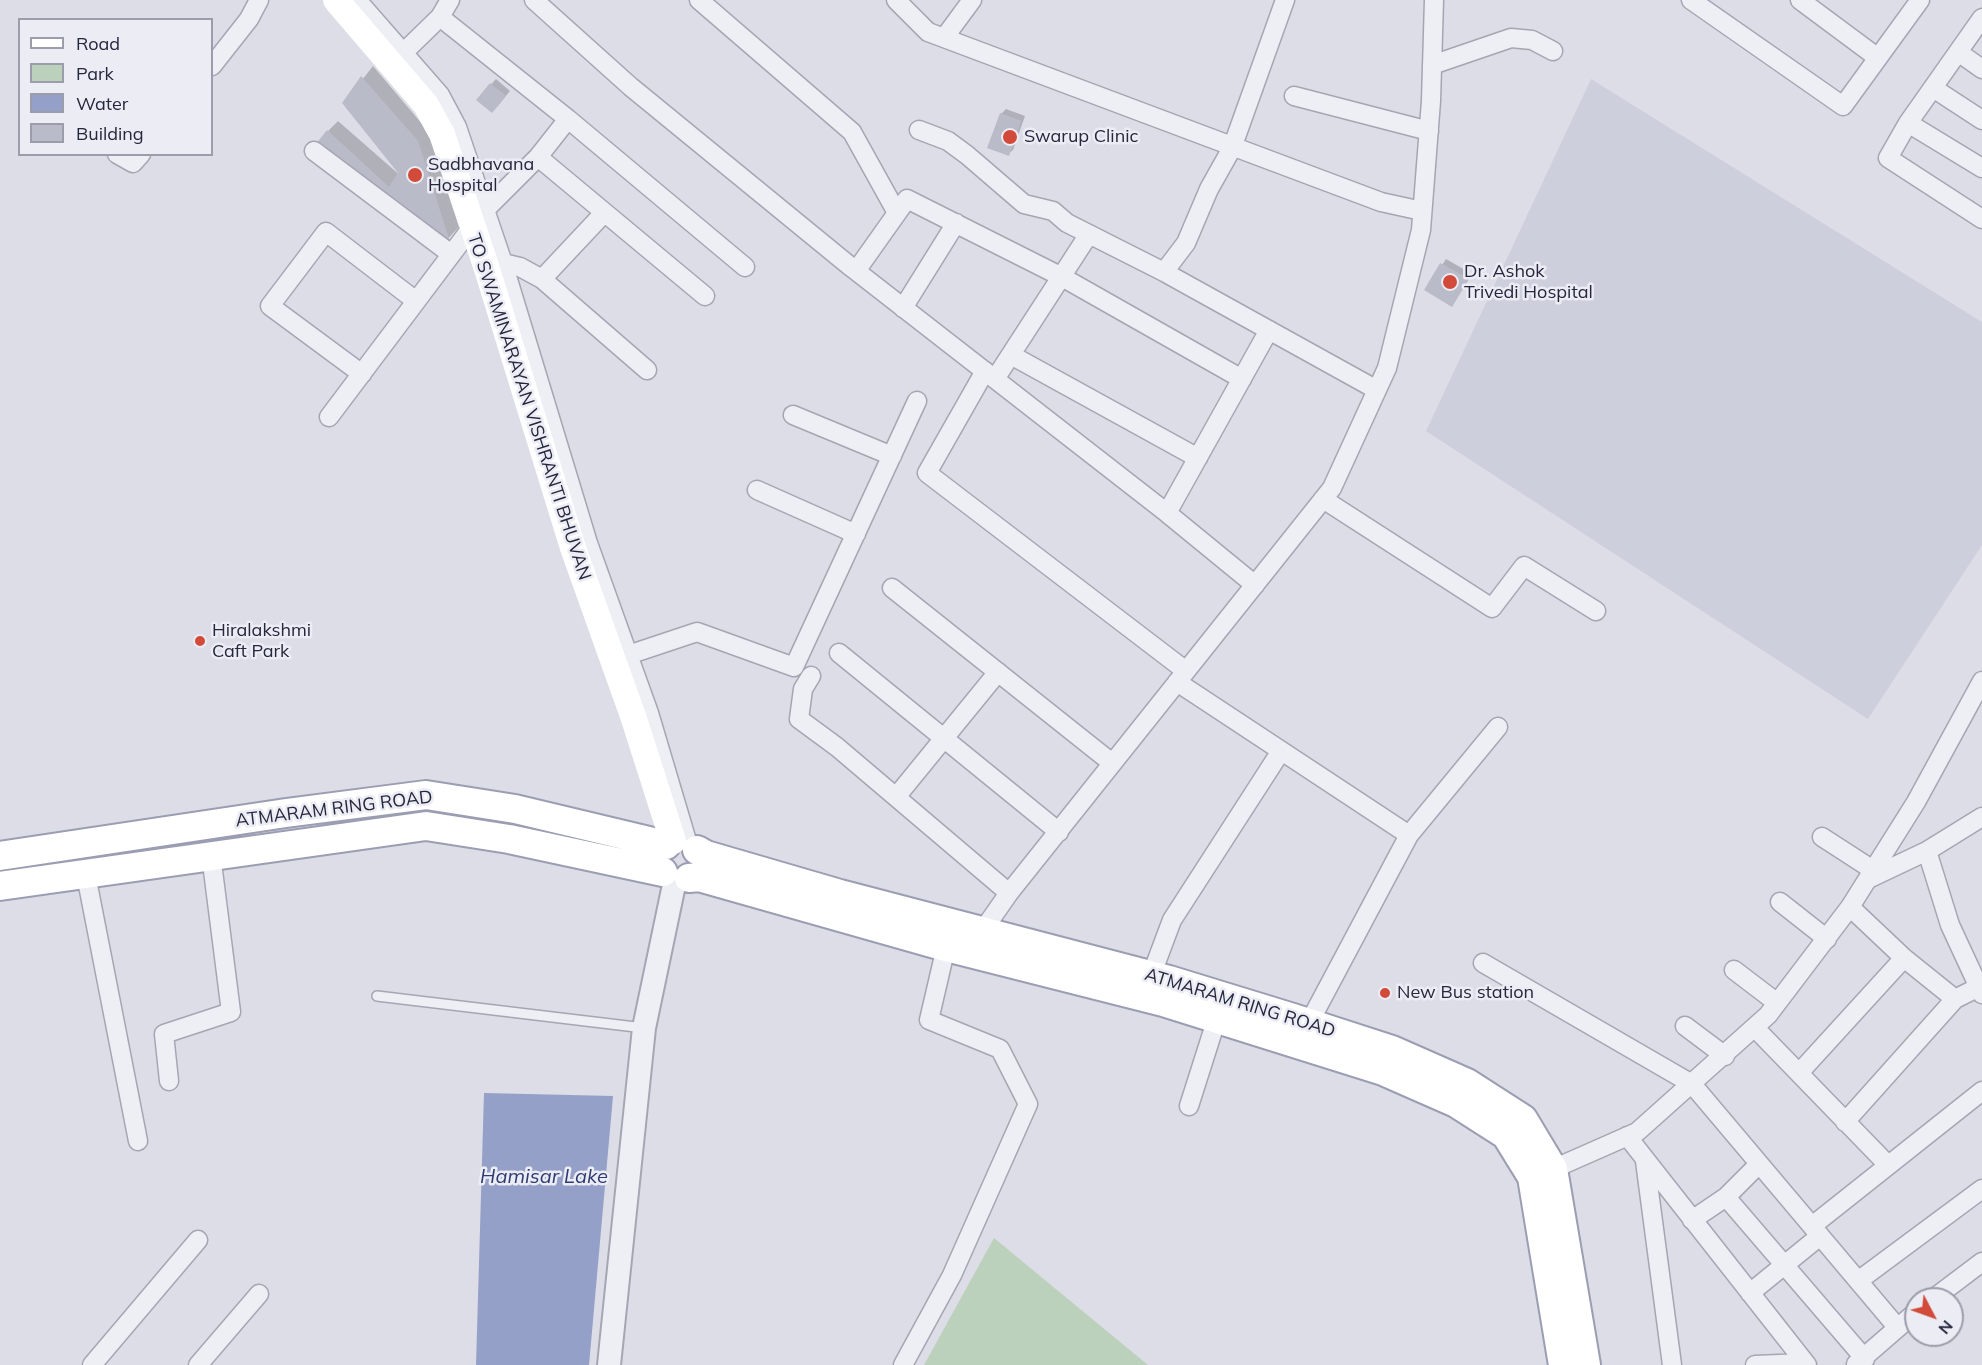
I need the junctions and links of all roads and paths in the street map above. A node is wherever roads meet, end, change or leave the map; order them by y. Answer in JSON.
{"nodes":[{"id":1,"x":259,"y":0,"type":"edge"},
{"id":2,"x":336,"y":0,"type":"edge"},
{"id":3,"x":357,"y":0,"type":"edge"},
{"id":4,"x":450,"y":0,"type":"edge"},
{"id":5,"x":534,"y":0,"type":"edge"},
{"id":6,"x":699,"y":0,"type":"edge"},
{"id":7,"x":896,"y":0,"type":"edge"},
{"id":8,"x":972,"y":0,"type":"edge"},
{"id":9,"x":1285,"y":0,"type":"edge"},
{"id":10,"x":1434,"y":0,"type":"edge"},
{"id":11,"x":1691,"y":0,"type":"edge"},
{"id":12,"x":1920,"y":0,"type":"edge"},
{"id":13,"x":1809,"y":2,"type":"edge"},
{"id":14,"x":440,"y":17,"type":"junction"},
{"id":15,"x":1982,"y":18,"type":"edge"},
{"id":16,"x":944,"y":38,"type":"junction"},
{"id":17,"x":1553,"y":51,"type":"dead end"},
{"id":18,"x":1958,"y":52,"type":"junction"},
{"id":19,"x":403,"y":53,"type":"junction"},
{"id":20,"x":1878,"y":58,"type":"junction"},
{"id":21,"x":213,"y":65,"type":"edge"},
{"id":22,"x":1432,"y":65,"type":"junction"},
{"id":23,"x":1982,"y":69,"type":"edge"},
{"id":24,"x":1933,"y":88,"type":"junction"},
{"id":25,"x":1294,"y":96,"type":"dead end"},
{"id":26,"x":568,"y":119,"type":"junction"},
{"id":27,"x":1982,"y":120,"type":"edge"},
{"id":28,"x":1908,"y":123,"type":"junction"},
{"id":29,"x":919,"y":130,"type":"dead end"},
{"id":30,"x":1429,"y":131,"type":"junction"},
{"id":31,"x":1232,"y":148,"type":"junction"},
{"id":32,"x":314,"y":151,"type":"dead end"},
{"id":33,"x":120,"y":156,"type":"edge"},
{"id":34,"x":139,"y":156,"type":"edge"},
{"id":35,"x":538,"y":158,"type":"junction"},
{"id":36,"x":1982,"y":168,"type":"edge"},
{"id":37,"x":1422,"y":211,"type":"junction"},
{"id":38,"x":604,"y":213,"type":"junction"},
{"id":39,"x":897,"y":213,"type":"junction"},
{"id":40,"x":478,"y":219,"type":"junction"},
{"id":41,"x":1982,"y":219,"type":"edge"},
{"id":42,"x":956,"y":223,"type":"junction"},
{"id":43,"x":1089,"y":234,"type":"junction"},
{"id":44,"x":451,"y":254,"type":"junction"},
{"id":45,"x":503,"y":263,"type":"junction"},
{"id":46,"x":745,"y":267,"type":"dead end"},
{"id":47,"x":856,"y":271,"type":"junction"},
{"id":48,"x":1164,"y":272,"type":"junction"},
{"id":49,"x":1062,"y":277,"type":"junction"},
{"id":50,"x":542,"y":279,"type":"junction"},
{"id":51,"x":705,"y":296,"type":"dead end"},
{"id":52,"x":416,"y":301,"type":"junction"},
{"id":53,"x":903,"y":308,"type":"junction"},
{"id":54,"x":1269,"y":330,"type":"junction"},
{"id":55,"x":1011,"y":355,"type":"junction"},
{"id":56,"x":647,"y":370,"type":"dead end"},
{"id":57,"x":362,"y":374,"type":"junction"},
{"id":58,"x":990,"y":375,"type":"junction"},
{"id":59,"x":1242,"y":379,"type":"junction"},
{"id":60,"x":1377,"y":390,"type":"junction"},
{"id":61,"x":918,"y":401,"type":"dead end"},
{"id":62,"x":793,"y":415,"type":"dead end"},
{"id":63,"x":329,"y":417,"type":"dead end"},
{"id":64,"x":892,"y":456,"type":"junction"},
{"id":65,"x":1197,"y":458,"type":"junction"},
{"id":66,"x":757,"y":490,"type":"dead end"},
{"id":67,"x":1323,"y":499,"type":"junction"},
{"id":68,"x":1167,"y":513,"type":"junction"},
{"id":69,"x":856,"y":534,"type":"junction"},
{"id":70,"x":1254,"y":585,"type":"junction"},
{"id":71,"x":892,"y":588,"type":"dead end"},
{"id":72,"x":1596,"y":611,"type":"dead end"},
{"id":73,"x":839,"y":652,"type":"dead end"},
{"id":74,"x":628,"y":655,"type":"junction"},
{"id":75,"x":998,"y":672,"type":"junction"},
{"id":76,"x":811,"y":676,"type":"dead end"},
{"id":77,"x":1182,"y":676,"type":"junction"},
{"id":78,"x":1982,"y":681,"type":"edge"},
{"id":79,"x":1498,"y":728,"type":"dead end"},
{"id":80,"x":943,"y":739,"type":"junction"},
{"id":81,"x":1281,"y":751,"type":"junction"},
{"id":82,"x":1113,"y":763,"type":"junction"},
{"id":83,"x":896,"y":797,"type":"junction"},
{"id":84,"x":1981,"y":820,"type":"edge"},
{"id":85,"x":1059,"y":832,"type":"junction"},
{"id":86,"x":1409,"y":836,"type":"junction"},
{"id":87,"x":1822,"y":837,"type":"dead end"},
{"id":88,"x":1927,"y":851,"type":"junction"},
{"id":89,"x":212,"y":855,"type":"junction"},
{"id":90,"x":0,"y":856,"type":"edge"},
{"id":91,"x":679,"y":858,"type":"junction"},
{"id":92,"x":86,"y":875,"type":"junction"},
{"id":93,"x":1870,"y":875,"type":"junction"},
{"id":94,"x":0,"y":886,"type":"edge"},
{"id":95,"x":1009,"y":893,"type":"junction"},
{"id":96,"x":1779,"y":903,"type":"dead end"},
{"id":97,"x":1850,"y":907,"type":"junction"},
{"id":98,"x":981,"y":933,"type":"junction"},
{"id":99,"x":1827,"y":939,"type":"junction"},
{"id":100,"x":946,"y":947,"type":"junction"},
{"id":101,"x":1904,"y":958,"type":"junction"},
{"id":102,"x":1975,"y":962,"type":"edge"},
{"id":103,"x":1483,"y":963,"type":"dead end"},
{"id":104,"x":1734,"y":970,"type":"dead end"},
{"id":105,"x":1151,"y":976,"type":"junction"},
{"id":106,"x":1980,"y":991,"type":"edge"},
{"id":107,"x":377,"y":996,"type":"dead end"},
{"id":108,"x":1955,"y":999,"type":"junction"},
{"id":109,"x":1776,"y":1002,"type":"junction"},
{"id":110,"x":1217,"y":1018,"type":"junction"},
{"id":111,"x":1310,"y":1023,"type":"junction"},
{"id":112,"x":1685,"y":1026,"type":"dead end"},
{"id":113,"x":645,"y":1028,"type":"junction"},
{"id":114,"x":1756,"y":1029,"type":"junction"},
{"id":115,"x":1725,"y":1056,"type":"junction"},
{"id":116,"x":1799,"y":1073,"type":"junction"},
{"id":117,"x":169,"y":1081,"type":"dead end"},
{"id":118,"x":1692,"y":1084,"type":"junction"},
{"id":119,"x":1982,"y":1091,"type":"edge"},
{"id":120,"x":1189,"y":1106,"type":"dead end"},
{"id":121,"x":1845,"y":1122,"type":"junction"},
{"id":122,"x":1628,"y":1136,"type":"junction"},
{"id":123,"x":138,"y":1141,"type":"dead end"},
{"id":124,"x":1644,"y":1159,"type":"junction"},
{"id":125,"x":1759,"y":1164,"type":"junction"},
{"id":126,"x":1888,"y":1165,"type":"junction"},
{"id":127,"x":1553,"y":1169,"type":"junction"},
{"id":128,"x":1982,"y":1189,"type":"edge"},
{"id":129,"x":1726,"y":1197,"type":"junction"},
{"id":130,"x":1692,"y":1220,"type":"junction"},
{"id":131,"x":1816,"y":1231,"type":"junction"},
{"id":132,"x":198,"y":1240,"type":"dead end"},
{"id":133,"x":1982,"y":1262,"type":"edge"},
{"id":134,"x":1785,"y":1266,"type":"junction"},
{"id":135,"x":1858,"y":1281,"type":"junction"},
{"id":136,"x":1949,"y":1287,"type":"edge"},
{"id":137,"x":1750,"y":1293,"type":"junction"},
{"id":138,"x":259,"y":1294,"type":"dead end"},
{"id":139,"x":1904,"y":1321,"type":"edge"},
{"id":140,"x":1897,"y":1327,"type":"junction"},
{"id":141,"x":1859,"y":1362,"type":"edge"},
{"id":142,"x":1806,"y":1364,"type":"edge"},
{"id":143,"x":92,"y":1365,"type":"edge"},
{"id":144,"x":198,"y":1365,"type":"edge"},
{"id":145,"x":609,"y":1365,"type":"edge"},
{"id":146,"x":903,"y":1365,"type":"edge"},
{"id":147,"x":1563,"y":1365,"type":"edge"},
{"id":148,"x":1586,"y":1365,"type":"edge"},
{"id":149,"x":1672,"y":1365,"type":"edge"},
{"id":150,"x":1755,"y":1365,"type":"edge"}],
"edges":[{"from":1,"to":21,"type":"street"},
{"from":2,"to":40,"type":"main road","name":"TO SWAMINARAYAN VISHRANTI BHUVAN"},
{"from":3,"to":19,"type":"street"},
{"from":4,"to":14,"type":"street"},
{"from":5,"to":47,"type":"street"},
{"from":6,"to":39,"type":"street"},
{"from":7,"to":16,"type":"street"},
{"from":8,"to":16,"type":"street"},
{"from":9,"to":31,"type":"street"},
{"from":10,"to":22,"type":"street"},
{"from":11,"to":20,"type":"street"},
{"from":12,"to":20,"type":"street"},
{"from":13,"to":20,"type":"street"},
{"from":14,"to":19,"type":"street"},
{"from":14,"to":26,"type":"street"},
{"from":15,"to":18,"type":"street"},
{"from":16,"to":31,"type":"street"},
{"from":17,"to":22,"type":"street"},
{"from":18,"to":23,"type":"street"},
{"from":18,"to":24,"type":"street"},
{"from":19,"to":40,"type":"street"},
{"from":22,"to":30,"type":"street"},
{"from":24,"to":27,"type":"street"},
{"from":24,"to":28,"type":"street"},
{"from":25,"to":30,"type":"street"},
{"from":26,"to":35,"type":"street"},
{"from":26,"to":46,"type":"street"},
{"from":28,"to":36,"type":"street"},
{"from":28,"to":41,"type":"street"},
{"from":29,"to":43,"type":"street"},
{"from":30,"to":37,"type":"street"},
{"from":31,"to":37,"type":"street"},
{"from":31,"to":48,"type":"street"},
{"from":32,"to":44,"type":"street"},
{"from":33,"to":34,"type":"street"},
{"from":35,"to":38,"type":"street"},
{"from":35,"to":40,"type":"street"},
{"from":37,"to":60,"type":"street"},
{"from":38,"to":50,"type":"street"},
{"from":38,"to":51,"type":"street"},
{"from":39,"to":42,"type":"street"},
{"from":39,"to":47,"type":"street"},
{"from":40,"to":44,"type":"street"},
{"from":40,"to":45,"type":"street"},
{"from":40,"to":91,"type":"main road","name":"TO SWAMINARAYAN VISHRANTI BHUVAN"},
{"from":42,"to":49,"type":"street"},
{"from":42,"to":53,"type":"street"},
{"from":43,"to":48,"type":"street"},
{"from":43,"to":49,"type":"street"},
{"from":44,"to":52,"type":"street"},
{"from":45,"to":50,"type":"street"},
{"from":45,"to":74,"type":"street"},
{"from":47,"to":53,"type":"street"},
{"from":48,"to":54,"type":"street"},
{"from":49,"to":55,"type":"street"},
{"from":49,"to":59,"type":"street"},
{"from":50,"to":56,"type":"street"},
{"from":52,"to":57,"type":"street"},
{"from":52,"to":57,"type":"street"},
{"from":53,"to":58,"type":"street"},
{"from":54,"to":59,"type":"street"},
{"from":54,"to":60,"type":"street"},
{"from":55,"to":58,"type":"street"},
{"from":55,"to":65,"type":"street"},
{"from":57,"to":63,"type":"street"},
{"from":58,"to":68,"type":"street"},
{"from":58,"to":77,"type":"street"},
{"from":59,"to":65,"type":"street"},
{"from":60,"to":67,"type":"street"},
{"from":61,"to":64,"type":"street"},
{"from":62,"to":64,"type":"street"},
{"from":64,"to":69,"type":"street"},
{"from":65,"to":68,"type":"street"},
{"from":66,"to":69,"type":"street"},
{"from":67,"to":70,"type":"street"},
{"from":67,"to":72,"type":"street"},
{"from":68,"to":70,"type":"street"},
{"from":69,"to":74,"type":"street"},
{"from":70,"to":77,"type":"street"},
{"from":71,"to":75,"type":"street"},
{"from":73,"to":80,"type":"street"},
{"from":74,"to":91,"type":"street"},
{"from":75,"to":80,"type":"street"},
{"from":75,"to":82,"type":"street"},
{"from":76,"to":83,"type":"street"},
{"from":77,"to":81,"type":"street"},
{"from":77,"to":82,"type":"street"},
{"from":78,"to":93,"type":"street"},
{"from":79,"to":86,"type":"street"},
{"from":80,"to":83,"type":"street"},
{"from":80,"to":85,"type":"street"},
{"from":81,"to":86,"type":"street"},
{"from":81,"to":105,"type":"street"},
{"from":82,"to":85,"type":"street"},
{"from":83,"to":95,"type":"street"},
{"from":84,"to":88,"type":"street"},
{"from":85,"to":95,"type":"street"},
{"from":86,"to":111,"type":"street"},
{"from":87,"to":93,"type":"street"},
{"from":88,"to":93,"type":"street"},
{"from":88,"to":102,"type":"street"},
{"from":89,"to":91,"type":"main road","name":"ATMARAM RING ROAD"},
{"from":89,"to":92,"type":"main road","name":"ATMARAM RING ROAD"},
{"from":89,"to":117,"type":"street"},
{"from":90,"to":91,"type":"main road","name":"ATMARAM RING ROAD"},
{"from":91,"to":98,"type":"main road","name":"ATMARAM RING ROAD"},
{"from":91,"to":100,"type":"main road","name":"ATMARAM RING ROAD"},
{"from":91,"to":113,"type":"street"},
{"from":92,"to":94,"type":"main road","name":"ATMARAM RING ROAD"},
{"from":92,"to":123,"type":"street"},
{"from":93,"to":97,"type":"street"},
{"from":95,"to":98,"type":"street"},
{"from":96,"to":99,"type":"street"},
{"from":97,"to":99,"type":"street"},
{"from":97,"to":101,"type":"street"},
{"from":98,"to":105,"type":"main road","name":"ATMARAM RING ROAD"},
{"from":99,"to":109,"type":"street"},
{"from":100,"to":110,"type":"main road","name":"ATMARAM RING ROAD"},
{"from":100,"to":146,"type":"street"},
{"from":101,"to":108,"type":"street"},
{"from":101,"to":116,"type":"street"},
{"from":102,"to":106,"type":"street"},
{"from":103,"to":118,"type":"street"},
{"from":104,"to":109,"type":"street"},
{"from":105,"to":111,"type":"main road","name":"ATMARAM RING ROAD"},
{"from":106,"to":108,"type":"street"},
{"from":107,"to":113,"type":"lane"},
{"from":108,"to":121,"type":"street"},
{"from":109,"to":114,"type":"street"},
{"from":110,"to":120,"type":"street"},
{"from":110,"to":147,"type":"main road","name":"ATMARAM RING ROAD"},
{"from":111,"to":127,"type":"main road","name":"ATMARAM RING ROAD"},
{"from":112,"to":115,"type":"street"},
{"from":113,"to":145,"type":"street"},
{"from":114,"to":115,"type":"street"},
{"from":114,"to":116,"type":"street"},
{"from":115,"to":118,"type":"street"},
{"from":116,"to":121,"type":"street"},
{"from":118,"to":122,"type":"street"},
{"from":118,"to":125,"type":"street"},
{"from":119,"to":126,"type":"street"},
{"from":121,"to":126,"type":"street"},
{"from":122,"to":124,"type":"street"},
{"from":122,"to":127,"type":"street"},
{"from":124,"to":130,"type":"street"},
{"from":124,"to":149,"type":"street"},
{"from":125,"to":129,"type":"street"},
{"from":125,"to":131,"type":"street"},
{"from":126,"to":131,"type":"street"},
{"from":127,"to":148,"type":"main road","name":"ATMARAM RING ROAD"},
{"from":128,"to":135,"type":"street"},
{"from":129,"to":130,"type":"street"},
{"from":129,"to":134,"type":"street"},
{"from":130,"to":137,"type":"street"},
{"from":131,"to":134,"type":"street"},
{"from":131,"to":135,"type":"street"},
{"from":132,"to":143,"type":"street"},
{"from":133,"to":136,"type":"street"},
{"from":134,"to":137,"type":"street"},
{"from":134,"to":141,"type":"street"},
{"from":135,"to":140,"type":"street"},
{"from":137,"to":142,"type":"street"},
{"from":138,"to":144,"type":"street"},
{"from":139,"to":140,"type":"street"},
{"from":140,"to":141,"type":"street"},
{"from":142,"to":150,"type":"street"}]}
